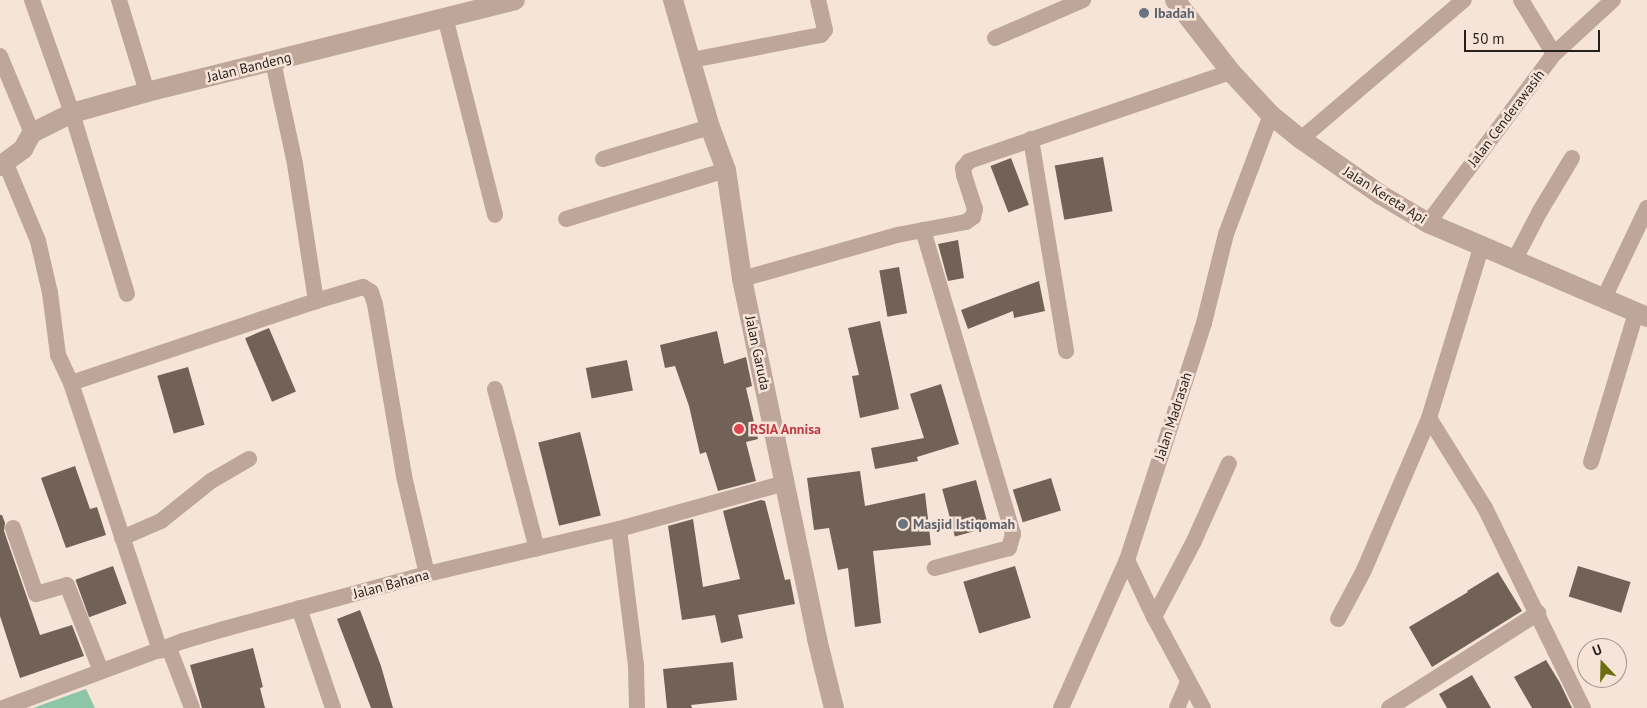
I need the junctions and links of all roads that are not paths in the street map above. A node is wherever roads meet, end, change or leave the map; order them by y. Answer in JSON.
{"nodes":[{"id":1,"x":32,"y":0,"type":"edge"},
{"id":2,"x":119,"y":0,"type":"edge"},
{"id":3,"x":515,"y":0,"type":"edge"},
{"id":4,"x":673,"y":0,"type":"edge"},
{"id":5,"x":818,"y":0,"type":"edge"},
{"id":6,"x":1083,"y":0,"type":"edge"},
{"id":7,"x":1175,"y":0,"type":"edge"},
{"id":8,"x":1464,"y":0,"type":"edge"},
{"id":9,"x":1521,"y":0,"type":"edge"},
{"id":10,"x":1613,"y":0,"type":"edge"},
{"id":11,"x":445,"y":17,"type":"junction"},
{"id":12,"x":995,"y":38,"type":"dead end"},
{"id":13,"x":1554,"y":54,"type":"junction"},
{"id":14,"x":0,"y":56,"type":"edge"},
{"id":15,"x":692,"y":60,"type":"junction"},
{"id":16,"x":272,"y":62,"type":"junction"},
{"id":17,"x":1231,"y":72,"type":"junction"},
{"id":18,"x":146,"y":92,"type":"junction"},
{"id":19,"x":72,"y":113,"type":"junction"},
{"id":20,"x":1270,"y":115,"type":"junction"},
{"id":21,"x":710,"y":127,"type":"junction"},
{"id":22,"x":32,"y":133,"type":"junction"},
{"id":23,"x":1031,"y":138,"type":"junction"},
{"id":24,"x":1301,"y":139,"type":"junction"},
{"id":25,"x":1572,"y":158,"type":"dead end"},
{"id":26,"x":603,"y":159,"type":"dead end"},
{"id":27,"x":3,"y":165,"type":"edge"},
{"id":28,"x":726,"y":170,"type":"junction"},
{"id":29,"x":1647,"y":208,"type":"edge"},
{"id":30,"x":495,"y":215,"type":"dead end"},
{"id":31,"x":566,"y":219,"type":"dead end"},
{"id":32,"x":1428,"y":223,"type":"junction"},
{"id":33,"x":923,"y":230,"type":"junction"},
{"id":34,"x":1482,"y":245,"type":"junction"},
{"id":35,"x":1515,"y":260,"type":"junction"},
{"id":36,"x":742,"y":279,"type":"junction"},
{"id":37,"x":127,"y":294,"type":"dead end"},
{"id":38,"x":1604,"y":298,"type":"junction"},
{"id":39,"x":316,"y":301,"type":"junction"},
{"id":40,"x":1641,"y":315,"type":"edge"},
{"id":41,"x":1066,"y":351,"type":"dead end"},
{"id":42,"x":71,"y":383,"type":"junction"},
{"id":43,"x":495,"y":388,"type":"dead end"},
{"id":44,"x":1429,"y":418,"type":"junction"},
{"id":45,"x":249,"y":459,"type":"dead end"},
{"id":46,"x":1591,"y":462,"type":"dead end"},
{"id":47,"x":1229,"y":463,"type":"dead end"},
{"id":48,"x":785,"y":482,"type":"junction"},
{"id":49,"x":13,"y":528,"type":"dead end"},
{"id":50,"x":620,"y":529,"type":"junction"},
{"id":51,"x":122,"y":538,"type":"junction"},
{"id":52,"x":536,"y":549,"type":"junction"},
{"id":53,"x":1127,"y":560,"type":"junction"},
{"id":54,"x":935,"y":568,"type":"dead end"},
{"id":55,"x":428,"y":574,"type":"junction"},
{"id":56,"x":299,"y":608,"type":"junction"},
{"id":57,"x":1538,"y":613,"type":"junction"},
{"id":58,"x":1154,"y":617,"type":"junction"},
{"id":59,"x":1338,"y":619,"type":"dead end"},
{"id":60,"x":164,"y":649,"type":"junction"},
{"id":61,"x":101,"y":671,"type":"junction"},
{"id":62,"x":1188,"y":682,"type":"junction"},
{"id":63,"x":3,"y":708,"type":"edge"},
{"id":64,"x":192,"y":708,"type":"edge"},
{"id":65,"x":333,"y":708,"type":"edge"},
{"id":66,"x":637,"y":708,"type":"edge"},
{"id":67,"x":834,"y":708,"type":"edge"},
{"id":68,"x":1061,"y":708,"type":"edge"},
{"id":69,"x":1177,"y":708,"type":"edge"},
{"id":70,"x":1204,"y":708,"type":"edge"},
{"id":71,"x":1389,"y":708,"type":"edge"},
{"id":72,"x":1584,"y":708,"type":"edge"}],
"edges":[{"from":1,"to":19,"type":"street"},
{"from":2,"to":18,"type":"street"},
{"from":3,"to":11,"type":"street","name":"Jalan Bandeng"},
{"from":4,"to":15,"type":"street","name":"Jalan Garuda"},
{"from":5,"to":15,"type":"street"},
{"from":6,"to":12,"type":"street"},
{"from":7,"to":17,"type":"street","name":"Jalan Kereta Api"},
{"from":8,"to":24,"type":"street"},
{"from":9,"to":13,"type":"street"},
{"from":10,"to":13,"type":"street","name":"Jalan Cenderawasih"},
{"from":11,"to":16,"type":"street","name":"Jalan Bandeng"},
{"from":11,"to":30,"type":"street"},
{"from":13,"to":32,"type":"street","name":"Jalan Cenderawasih"},
{"from":14,"to":22,"type":"street"},
{"from":15,"to":21,"type":"street","name":"Jalan Garuda"},
{"from":16,"to":18,"type":"street","name":"Jalan Bandeng"},
{"from":16,"to":39,"type":"street"},
{"from":17,"to":20,"type":"street","name":"Jalan Kereta Api"},
{"from":17,"to":23,"type":"street"},
{"from":18,"to":19,"type":"street","name":"Jalan Bandeng"},
{"from":19,"to":22,"type":"street","name":"Jalan Bandeng"},
{"from":19,"to":37,"type":"street"},
{"from":20,"to":24,"type":"street","name":"Jalan Kereta Api"},
{"from":20,"to":53,"type":"street","name":"Jalan Madrasah"},
{"from":21,"to":26,"type":"street"},
{"from":21,"to":28,"type":"street","name":"Jalan Garuda"},
{"from":22,"to":27,"type":"street","name":"Jalan Bandeng"},
{"from":23,"to":33,"type":"street"},
{"from":23,"to":41,"type":"street"},
{"from":24,"to":32,"type":"street","name":"Jalan Kereta Api"},
{"from":25,"to":35,"type":"street"},
{"from":27,"to":42,"type":"street"},
{"from":28,"to":31,"type":"street"},
{"from":28,"to":36,"type":"street","name":"Jalan Garuda"},
{"from":29,"to":38,"type":"street"},
{"from":32,"to":34,"type":"street","name":"Jalan Kereta Api"},
{"from":33,"to":36,"type":"street"},
{"from":33,"to":54,"type":"street"},
{"from":34,"to":35,"type":"street","name":"Jalan Kereta Api"},
{"from":34,"to":44,"type":"street"},
{"from":35,"to":38,"type":"street","name":"Jalan Kereta Api"},
{"from":36,"to":48,"type":"street","name":"Jalan Garuda"},
{"from":38,"to":40,"type":"street","name":"Jalan Kereta Api"},
{"from":39,"to":42,"type":"street"},
{"from":39,"to":55,"type":"street"},
{"from":40,"to":46,"type":"street"},
{"from":42,"to":51,"type":"street"},
{"from":43,"to":52,"type":"street"},
{"from":44,"to":57,"type":"street"},
{"from":44,"to":59,"type":"street"},
{"from":45,"to":51,"type":"street"},
{"from":47,"to":58,"type":"street"},
{"from":48,"to":50,"type":"street","name":"Jalan Bahana"},
{"from":48,"to":67,"type":"street","name":"Jalan Garuda"},
{"from":49,"to":61,"type":"street"},
{"from":50,"to":52,"type":"street","name":"Jalan Bahana"},
{"from":50,"to":66,"type":"street"},
{"from":51,"to":60,"type":"street"},
{"from":52,"to":55,"type":"street","name":"Jalan Bahana"},
{"from":53,"to":58,"type":"street"},
{"from":53,"to":68,"type":"street","name":"Jalan Madrasah"},
{"from":55,"to":56,"type":"street","name":"Jalan Bahana"},
{"from":56,"to":60,"type":"street","name":"Jalan Bahana"},
{"from":56,"to":65,"type":"street"},
{"from":57,"to":71,"type":"street"},
{"from":57,"to":72,"type":"street"},
{"from":58,"to":62,"type":"street"},
{"from":60,"to":61,"type":"street","name":"Jalan Bahana"},
{"from":60,"to":64,"type":"street"},
{"from":61,"to":63,"type":"street","name":"Jalan Bahana"},
{"from":62,"to":69,"type":"street"},
{"from":62,"to":70,"type":"street"}]}
